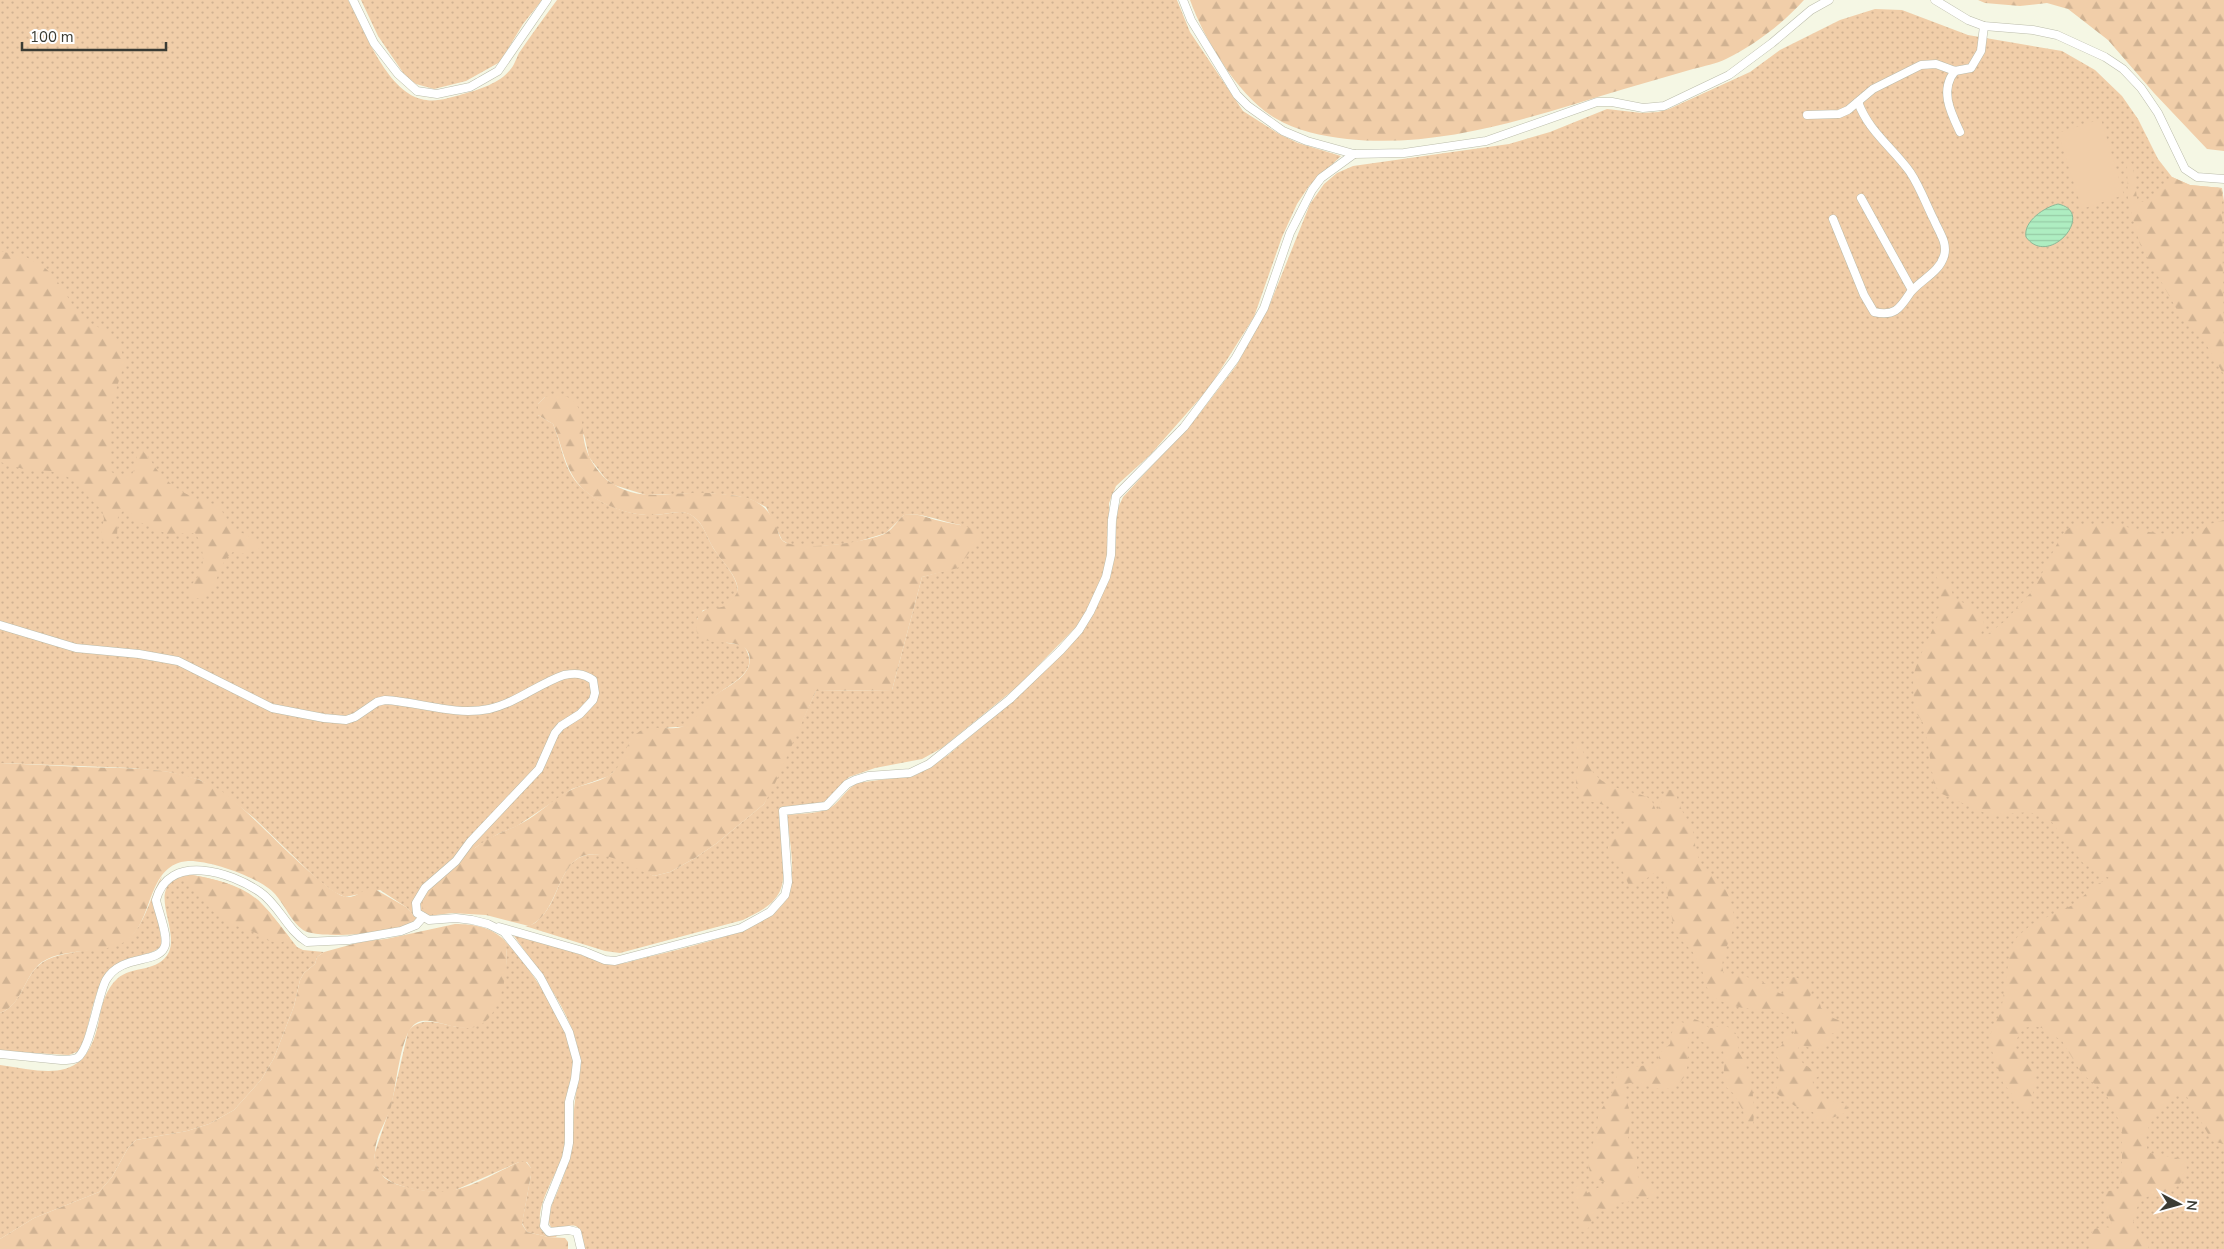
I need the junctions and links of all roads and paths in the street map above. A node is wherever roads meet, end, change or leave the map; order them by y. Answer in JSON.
{"nodes":[{"id":1,"x":353,"y":0,"type":"edge"},
{"id":2,"x":547,"y":0,"type":"edge"},
{"id":3,"x":1183,"y":0,"type":"edge"},
{"id":4,"x":1829,"y":0,"type":"edge"},
{"id":5,"x":1935,"y":0,"type":"edge"},
{"id":6,"x":1984,"y":26,"type":"junction"},
{"id":7,"x":1955,"y":72,"type":"junction"},
{"id":8,"x":1858,"y":102,"type":"junction"},
{"id":9,"x":1807,"y":115,"type":"dead end"},
{"id":10,"x":1960,"y":132,"type":"dead end"},
{"id":11,"x":1354,"y":154,"type":"junction"},
{"id":12,"x":2224,"y":179,"type":"edge"},
{"id":13,"x":1861,"y":198,"type":"dead end"},
{"id":14,"x":1833,"y":219,"type":"dead end"},
{"id":15,"x":1912,"y":290,"type":"junction"},
{"id":16,"x":0,"y":625,"type":"edge"},
{"id":17,"x":423,"y":917,"type":"junction"},
{"id":18,"x":488,"y":924,"type":"junction"},
{"id":19,"x":0,"y":1054,"type":"edge"},
{"id":20,"x":581,"y":1249,"type":"edge"}],
"edges":[{"from":1,"to":2,"type":"street"},
{"from":3,"to":11,"type":"street"},
{"from":4,"to":11,"type":"street"},
{"from":5,"to":6,"type":"street"},
{"from":6,"to":7,"type":"street"},
{"from":6,"to":12,"type":"street"},
{"from":7,"to":8,"type":"street"},
{"from":7,"to":10,"type":"street"},
{"from":8,"to":9,"type":"street"},
{"from":8,"to":15,"type":"street"},
{"from":11,"to":18,"type":"street"},
{"from":13,"to":15,"type":"street"},
{"from":14,"to":15,"type":"street"},
{"from":16,"to":17,"type":"street"},
{"from":17,"to":18,"type":"street"},
{"from":17,"to":19,"type":"street"},
{"from":18,"to":20,"type":"street"}]}
